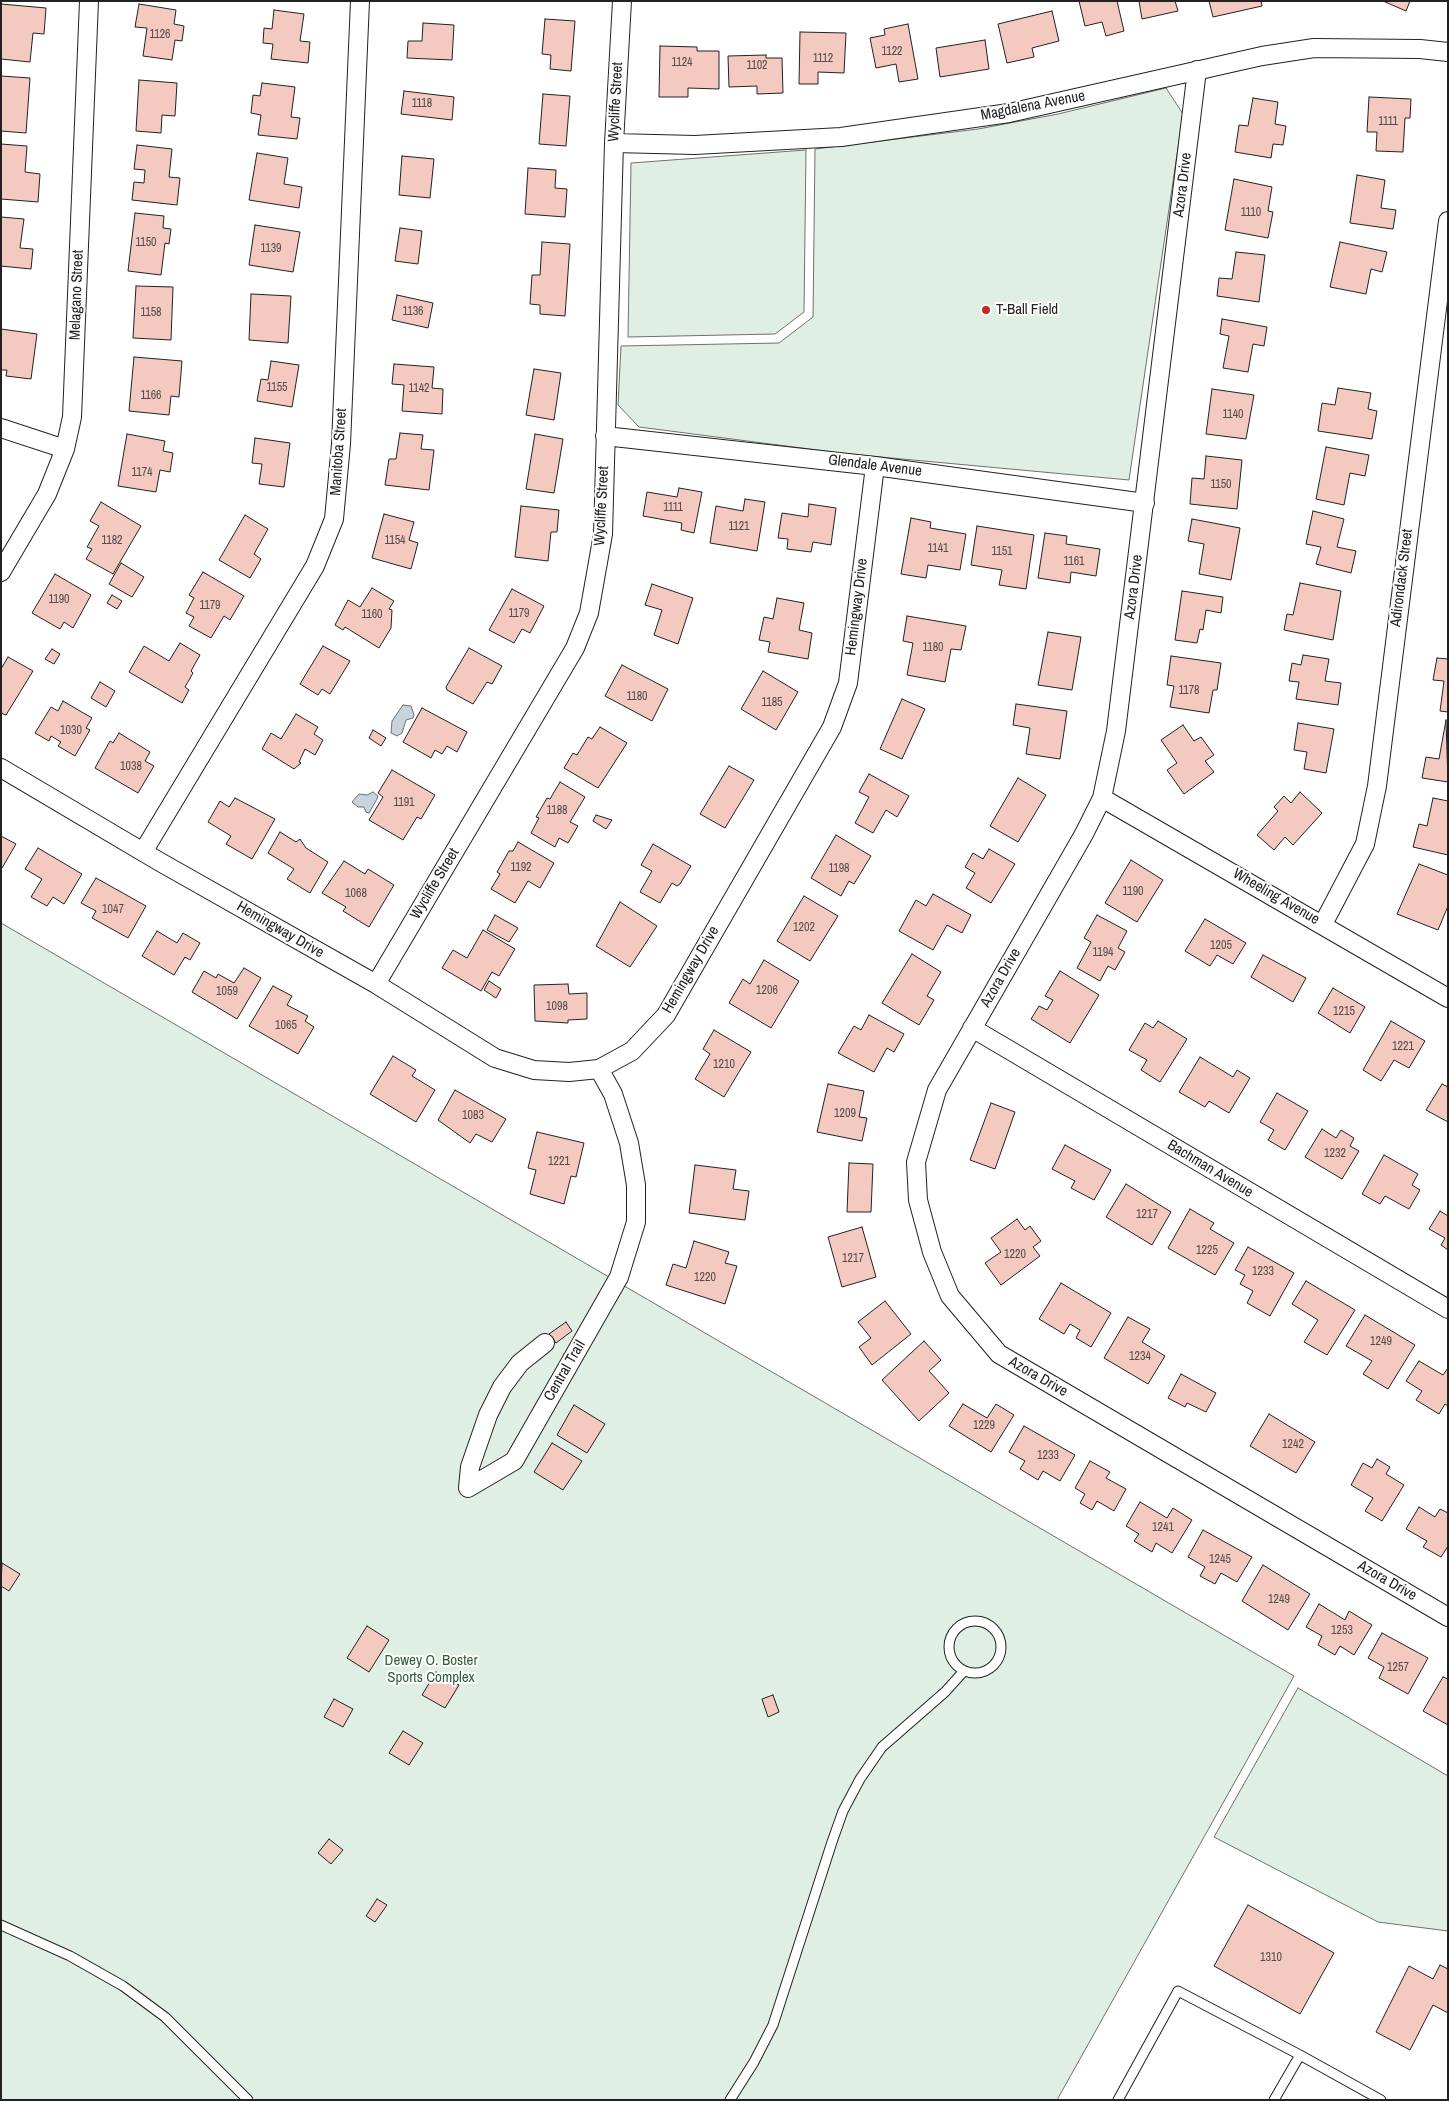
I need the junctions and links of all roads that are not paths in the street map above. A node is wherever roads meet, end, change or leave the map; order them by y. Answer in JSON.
{"nodes":[{"id":1,"x":89,"y":1,"type":"edge"},
{"id":2,"x":360,"y":1,"type":"edge"},
{"id":3,"x":622,"y":1,"type":"edge"},
{"id":4,"x":1448,"y":52,"type":"edge"},
{"id":5,"x":1197,"y":70,"type":"junction"},
{"id":6,"x":614,"y":143,"type":"junction"},
{"id":7,"x":1448,"y":221,"type":"edge"},
{"id":8,"x":1,"y":428,"type":"edge"},
{"id":9,"x":605,"y":436,"type":"junction"},
{"id":10,"x":65,"y":449,"type":"junction"},
{"id":11,"x":876,"y":466,"type":"junction"},
{"id":12,"x":1145,"y":503,"type":"junction"},
{"id":13,"x":1,"y":572,"type":"edge"},
{"id":14,"x":1,"y":768,"type":"edge"},
{"id":15,"x":1102,"y":798,"type":"junction"},
{"id":16,"x":143,"y":852,"type":"junction"},
{"id":17,"x":1322,"y":924,"type":"junction"},
{"id":18,"x":376,"y":984,"type":"junction"},
{"id":19,"x":1448,"y":998,"type":"edge"},
{"id":20,"x":972,"y":1028,"type":"junction"},
{"id":21,"x":600,"y":1069,"type":"junction"},
{"id":22,"x":1448,"y":1309,"type":"edge"},
{"id":23,"x":544,"y":1343,"type":"dead end"},
{"id":24,"x":1448,"y":1617,"type":"edge"},
{"id":25,"x":964,"y":1671,"type":"junction"},
{"id":26,"x":1,"y":1925,"type":"edge"},
{"id":27,"x":1300,"y":2054,"type":"junction"},
{"id":28,"x":248,"y":2100,"type":"edge"},
{"id":29,"x":730,"y":2100,"type":"edge"},
{"id":30,"x":1118,"y":2100,"type":"edge"},
{"id":31,"x":1274,"y":2100,"type":"edge"},
{"id":32,"x":1381,"y":2100,"type":"edge"}],
"edges":[{"from":1,"to":10,"type":"street","name":"Melagano Street"},
{"from":2,"to":16,"type":"street","name":"Manitoba Street"},
{"from":3,"to":6,"type":"street","name":"Wycliffe Street"},
{"from":4,"to":5,"type":"street","name":"Magdalena Avenue"},
{"from":5,"to":6,"type":"street","name":"Magdalena Avenue"},
{"from":5,"to":12,"type":"street","name":"Azora Drive"},
{"from":6,"to":9,"type":"street","name":"Wycliffe Street"},
{"from":7,"to":17,"type":"street","name":"Adirondack Street"},
{"from":8,"to":10,"type":"street"},
{"from":9,"to":11,"type":"street","name":"Glendale Avenue"},
{"from":9,"to":18,"type":"street","name":"Wycliffe Street"},
{"from":10,"to":13,"type":"street","name":"Melagano Street"},
{"from":11,"to":12,"type":"street","name":"Glendale Avenue"},
{"from":11,"to":21,"type":"street","name":"Hemingway Drive"},
{"from":12,"to":15,"type":"street","name":"Azora Drive"},
{"from":14,"to":16,"type":"street","name":"Hemingway Drive"},
{"from":15,"to":17,"type":"street","name":"Wheeling Avenue"},
{"from":15,"to":20,"type":"street","name":"Azora Drive"},
{"from":16,"to":18,"type":"street","name":"Hemingway Drive"},
{"from":17,"to":19,"type":"street","name":"Wheeling Avenue"},
{"from":18,"to":21,"type":"street","name":"Hemingway Drive"},
{"from":20,"to":22,"type":"street","name":"Bachman Avenue"},
{"from":20,"to":24,"type":"street","name":"Azora Drive"},
{"from":21,"to":23,"type":"street","name":"Central Trail"},
{"from":25,"to":25,"type":"lane"},
{"from":25,"to":29,"type":"lane"},
{"from":26,"to":28,"type":"lane"},
{"from":27,"to":30,"type":"lane"},
{"from":27,"to":31,"type":"lane"},
{"from":27,"to":32,"type":"lane"}]}
